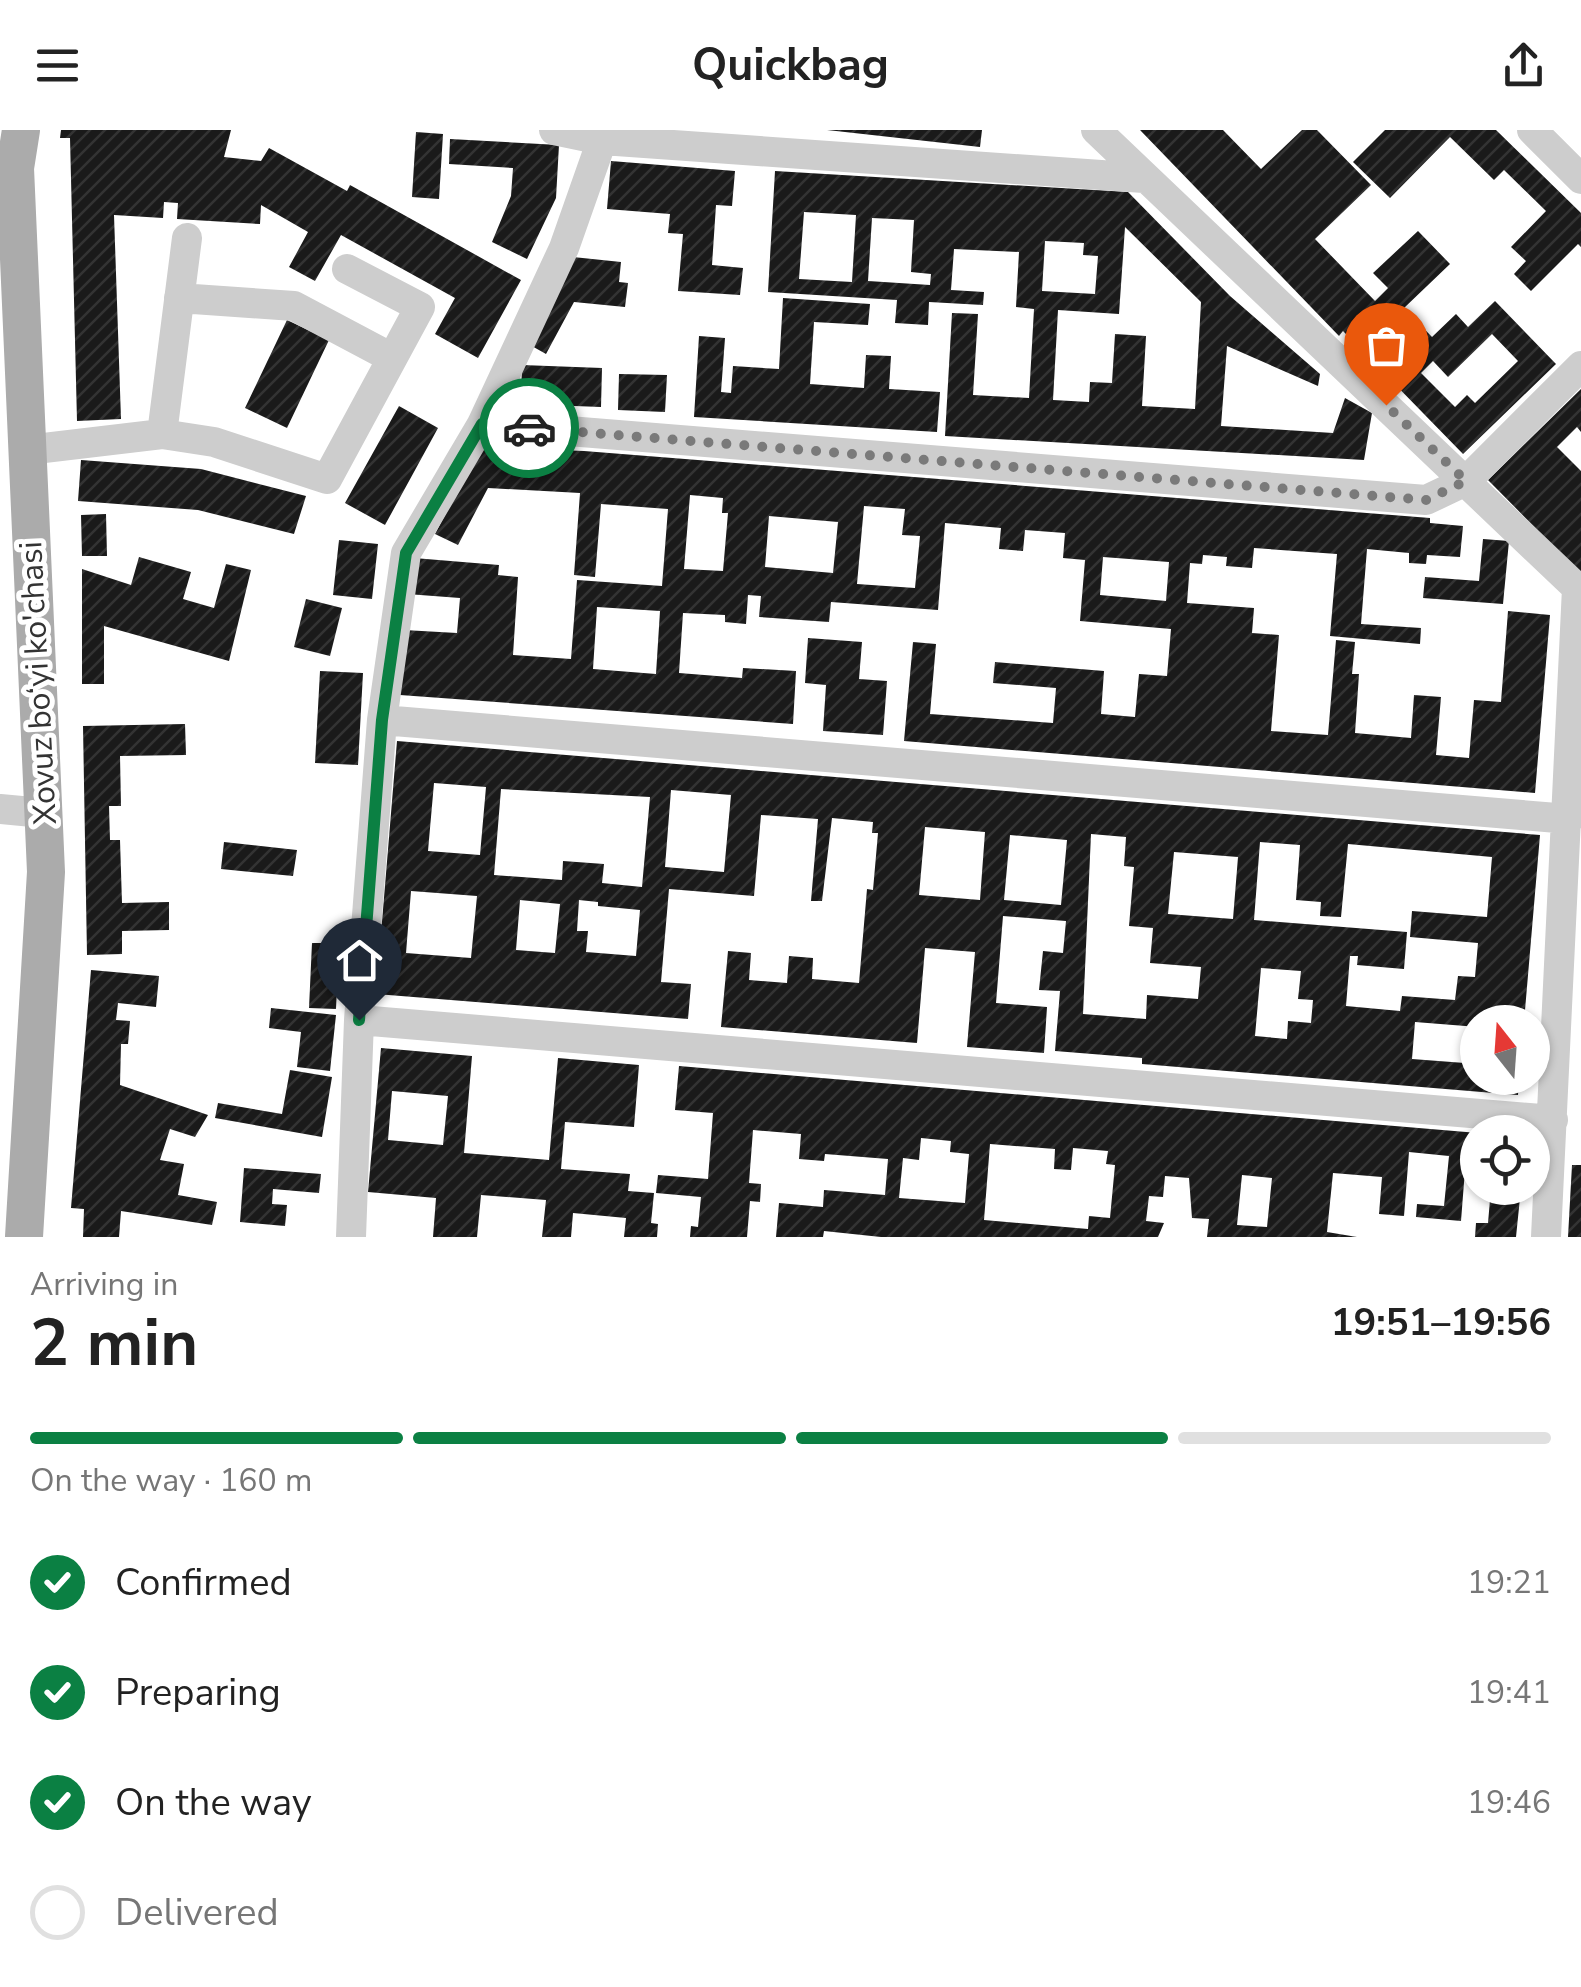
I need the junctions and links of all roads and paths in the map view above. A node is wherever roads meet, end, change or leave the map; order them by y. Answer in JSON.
{"nodes":[{"id":1,"x":21,"y":130,"type":"edge"},
{"id":2,"x":554,"y":130,"type":"edge"},
{"id":3,"x":1096,"y":130,"type":"edge"},
{"id":4,"x":1532,"y":130,"type":"edge"},
{"id":5,"x":602,"y":140,"type":"junction"},
{"id":6,"x":8,"y":167,"type":"edge"},
{"id":7,"x":1144,"y":178,"type":"junction"},
{"id":8,"x":1581,"y":179,"type":"edge"},
{"id":9,"x":186,"y":238,"type":"dead end"},
{"id":10,"x":347,"y":269,"type":"dead end"},
{"id":11,"x":179,"y":298,"type":"junction"},
{"id":12,"x":392,"y":358,"type":"junction"},
{"id":13,"x":1581,"y":366,"type":"edge"},
{"id":14,"x":482,"y":424,"type":"junction"},
{"id":15,"x":162,"y":434,"type":"junction"},
{"id":16,"x":28,"y":450,"type":"junction"},
{"id":17,"x":1466,"y":481,"type":"junction"},
{"id":18,"x":382,"y":720,"type":"junction"},
{"id":19,"x":0,"y":810,"type":"edge"},
{"id":20,"x":43,"y":813,"type":"junction"},
{"id":21,"x":1572,"y":837,"type":"edge"},
{"id":22,"x":359,"y":1020,"type":"junction"},
{"id":23,"x":1562,"y":1136,"type":"edge"},
{"id":24,"x":24,"y":1237,"type":"edge"},
{"id":25,"x":351,"y":1237,"type":"edge"},
{"id":26,"x":1546,"y":1237,"type":"edge"}],
"edges":[{"from":1,"to":6,"type":"main road","name":"Xovuz bo‘yi ko'chasi"},
{"from":2,"to":5,"type":"street"},
{"from":3,"to":7,"type":"street"},
{"from":4,"to":8,"type":"street"},
{"from":5,"to":7,"type":"street"},
{"from":5,"to":14,"type":"street"},
{"from":6,"to":16,"type":"main road","name":"Xovuz bo‘yi ko'chasi"},
{"from":7,"to":17,"type":"street"},
{"from":9,"to":11,"type":"street"},
{"from":10,"to":12,"type":"street"},
{"from":11,"to":12,"type":"street"},
{"from":11,"to":15,"type":"street"},
{"from":12,"to":15,"type":"street"},
{"from":13,"to":17,"type":"street"},
{"from":14,"to":17,"type":"street"},
{"from":14,"to":18,"type":"street"},
{"from":15,"to":16,"type":"street"},
{"from":16,"to":20,"type":"main road","name":"Xovuz bo‘yi ko'chasi"},
{"from":17,"to":21,"type":"street"},
{"from":18,"to":21,"type":"street"},
{"from":18,"to":22,"type":"street"},
{"from":19,"to":20,"type":"street"},
{"from":20,"to":24,"type":"main road","name":"Xovuz bo‘yi ko'chasi"},
{"from":21,"to":23,"type":"street"},
{"from":22,"to":23,"type":"street"},
{"from":22,"to":25,"type":"street"},
{"from":23,"to":26,"type":"street"}]}
